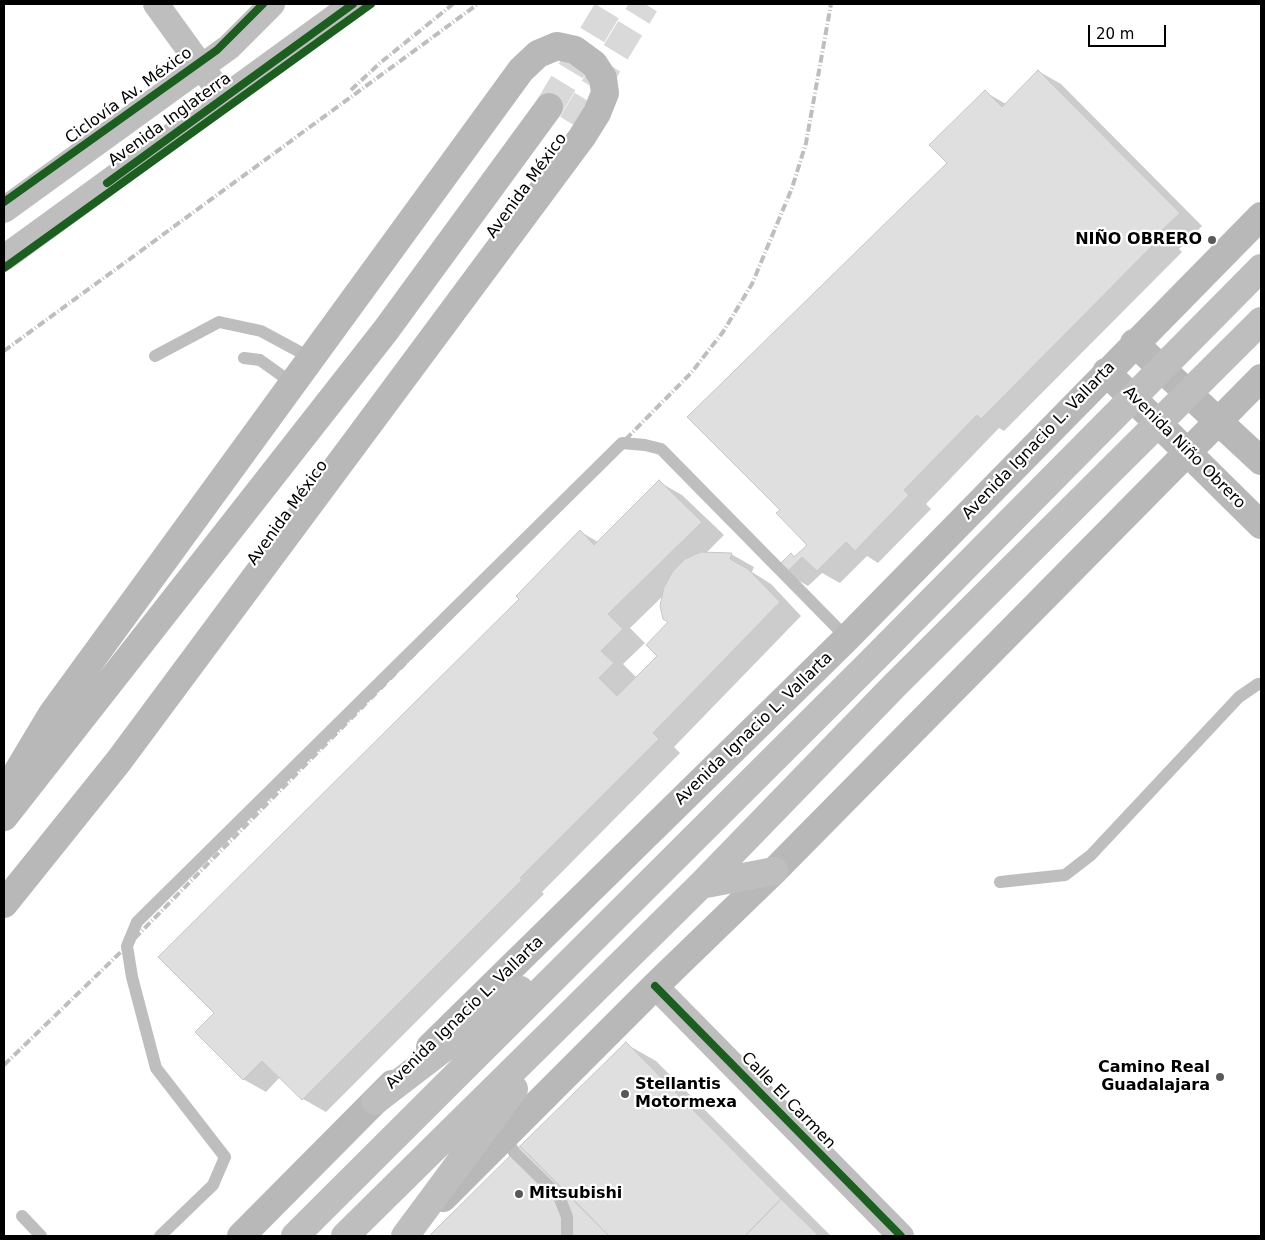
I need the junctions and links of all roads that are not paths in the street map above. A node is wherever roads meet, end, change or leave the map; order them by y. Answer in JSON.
{"nodes":[{"id":1,"x":156,"y":4,"type":"edge"},
{"id":2,"x":272,"y":4,"type":"edge"},
{"id":3,"x":353,"y":4,"type":"edge"},
{"id":4,"x":202,"y":67,"type":"junction"},
{"id":5,"x":224,"y":98,"type":"junction"},
{"id":6,"x":549,"y":107,"type":"tunnel mouth"},
{"id":7,"x":572,"y":124,"type":"tunnel mouth"},
{"id":8,"x":4,"y":210,"type":"edge"},
{"id":9,"x":1261,"y":216,"type":"edge"},
{"id":10,"x":4,"y":258,"type":"edge"},
{"id":11,"x":1261,"y":268,"type":"edge"},
{"id":12,"x":1261,"y":321,"type":"edge"},
{"id":13,"x":1134,"y":343,"type":"junction"},
{"id":14,"x":154,"y":356,"type":"dead end"},
{"id":15,"x":244,"y":358,"type":"dead end"},
{"id":16,"x":311,"y":358,"type":"junction"},
{"id":17,"x":1161,"y":368,"type":"junction"},
{"id":18,"x":1106,"y":372,"type":"junction"},
{"id":19,"x":1261,"y":378,"type":"edge"},
{"id":20,"x":292,"y":383,"type":"junction"},
{"id":21,"x":1189,"y":394,"type":"junction"},
{"id":22,"x":1131,"y":397,"type":"junction"},
{"id":23,"x":1218,"y":420,"type":"junction"},
{"id":24,"x":1158,"y":423,"type":"junction"},
{"id":25,"x":1187,"y":452,"type":"junction"},
{"id":26,"x":1261,"y":461,"type":"edge"},
{"id":27,"x":1261,"y":524,"type":"edge"},
{"id":28,"x":847,"y":638,"type":"junction"},
{"id":29,"x":1261,"y":684,"type":"edge"},
{"id":30,"x":4,"y":794,"type":"edge"},
{"id":31,"x":4,"y":817,"type":"edge"},
{"id":32,"x":774,"y":871,"type":"junction"},
{"id":33,"x":1000,"y":882,"type":"dead end"},
{"id":34,"x":700,"y":885,"type":"junction"},
{"id":35,"x":4,"y":903,"type":"edge"},
{"id":36,"x":605,"y":926,"type":"junction"},
{"id":37,"x":655,"y":986,"type":"junction"},
{"id":38,"x":568,"y":1017,"type":"junction"},
{"id":39,"x":375,"y":1101,"type":"junction"},
{"id":40,"x":506,"y":1136,"type":"junction"},
{"id":41,"x":22,"y":1216,"type":"dead end"},
{"id":42,"x":41,"y":1236,"type":"edge"},
{"id":43,"x":160,"y":1236,"type":"edge"},
{"id":44,"x":242,"y":1236,"type":"edge"},
{"id":45,"x":295,"y":1236,"type":"edge"},
{"id":46,"x":345,"y":1236,"type":"edge"},
{"id":47,"x":405,"y":1236,"type":"edge"},
{"id":48,"x":567,"y":1236,"type":"edge"},
{"id":49,"x":901,"y":1236,"type":"edge"}],
"edges":[{"from":1,"to":4,"type":"street"},
{"from":2,"to":4,"type":"street","name":"Avenida Inglaterra"},
{"from":3,"to":5,"type":"street","name":"Avenida Inglaterra"},
{"from":4,"to":5,"type":"street"},
{"from":4,"to":8,"type":"street","name":"Avenida Inglaterra"},
{"from":5,"to":10,"type":"street","name":"Avenida Inglaterra"},
{"from":6,"to":31,"type":"main road","name":"Avenida México"},
{"from":7,"to":35,"type":"main road","name":"Avenida México"},
{"from":9,"to":13,"type":"main road","name":"Avenida Ignacio L. Vallarta"},
{"from":11,"to":17,"type":"main road","name":"Avenida Ignacio L. Vallarta"},
{"from":12,"to":21,"type":"main road"},
{"from":13,"to":17,"type":"main road"},
{"from":13,"to":18,"type":"main road","name":"Avenida Ignacio L. Vallarta"},
{"from":14,"to":16,"type":"lane"},
{"from":15,"to":20,"type":"lane"},
{"from":16,"to":20,"type":"main road"},
{"from":16,"to":35,"type":"main road"},
{"from":17,"to":21,"type":"main road"},
{"from":17,"to":22,"type":"main road","name":"Avenida Ignacio L. Vallarta"},
{"from":18,"to":22,"type":"main road","name":"Avenida Niño Obrero"},
{"from":18,"to":28,"type":"main road","name":"Avenida Ignacio L. Vallarta"},
{"from":19,"to":23,"type":"main road"},
{"from":20,"to":30,"type":"main road"},
{"from":21,"to":23,"type":"main road"},
{"from":21,"to":24,"type":"main road"},
{"from":22,"to":24,"type":"main road","name":"Avenida Niño Obrero"},
{"from":22,"to":36,"type":"main road","name":"Avenida Ignacio L. Vallarta"},
{"from":23,"to":25,"type":"main road"},
{"from":23,"to":26,"type":"main road"},
{"from":24,"to":25,"type":"main road","name":"Avenida Niño Obrero"},
{"from":24,"to":34,"type":"main road"},
{"from":25,"to":27,"type":"main road","name":"Avenida Niño Obrero"},
{"from":25,"to":32,"type":"main road"},
{"from":28,"to":39,"type":"main road","name":"Avenida Ignacio L. Vallarta"},
{"from":28,"to":43,"type":"lane"},
{"from":29,"to":33,"type":"lane"},
{"from":32,"to":34,"type":"main road"},
{"from":32,"to":37,"type":"main road"},
{"from":34,"to":38,"type":"main road"},
{"from":36,"to":39,"type":"main road"},
{"from":36,"to":45,"type":"main road","name":"Avenida Ignacio L. Vallarta"},
{"from":37,"to":40,"type":"main road"},
{"from":37,"to":49,"type":"street","name":"Calle El Carmen"},
{"from":38,"to":46,"type":"main road"},
{"from":38,"to":47,"type":"main road"},
{"from":39,"to":44,"type":"main road","name":"Avenida Ignacio L. Vallarta"},
{"from":40,"to":47,"type":"main road"},
{"from":40,"to":48,"type":"lane"},
{"from":41,"to":42,"type":"lane"}]}
